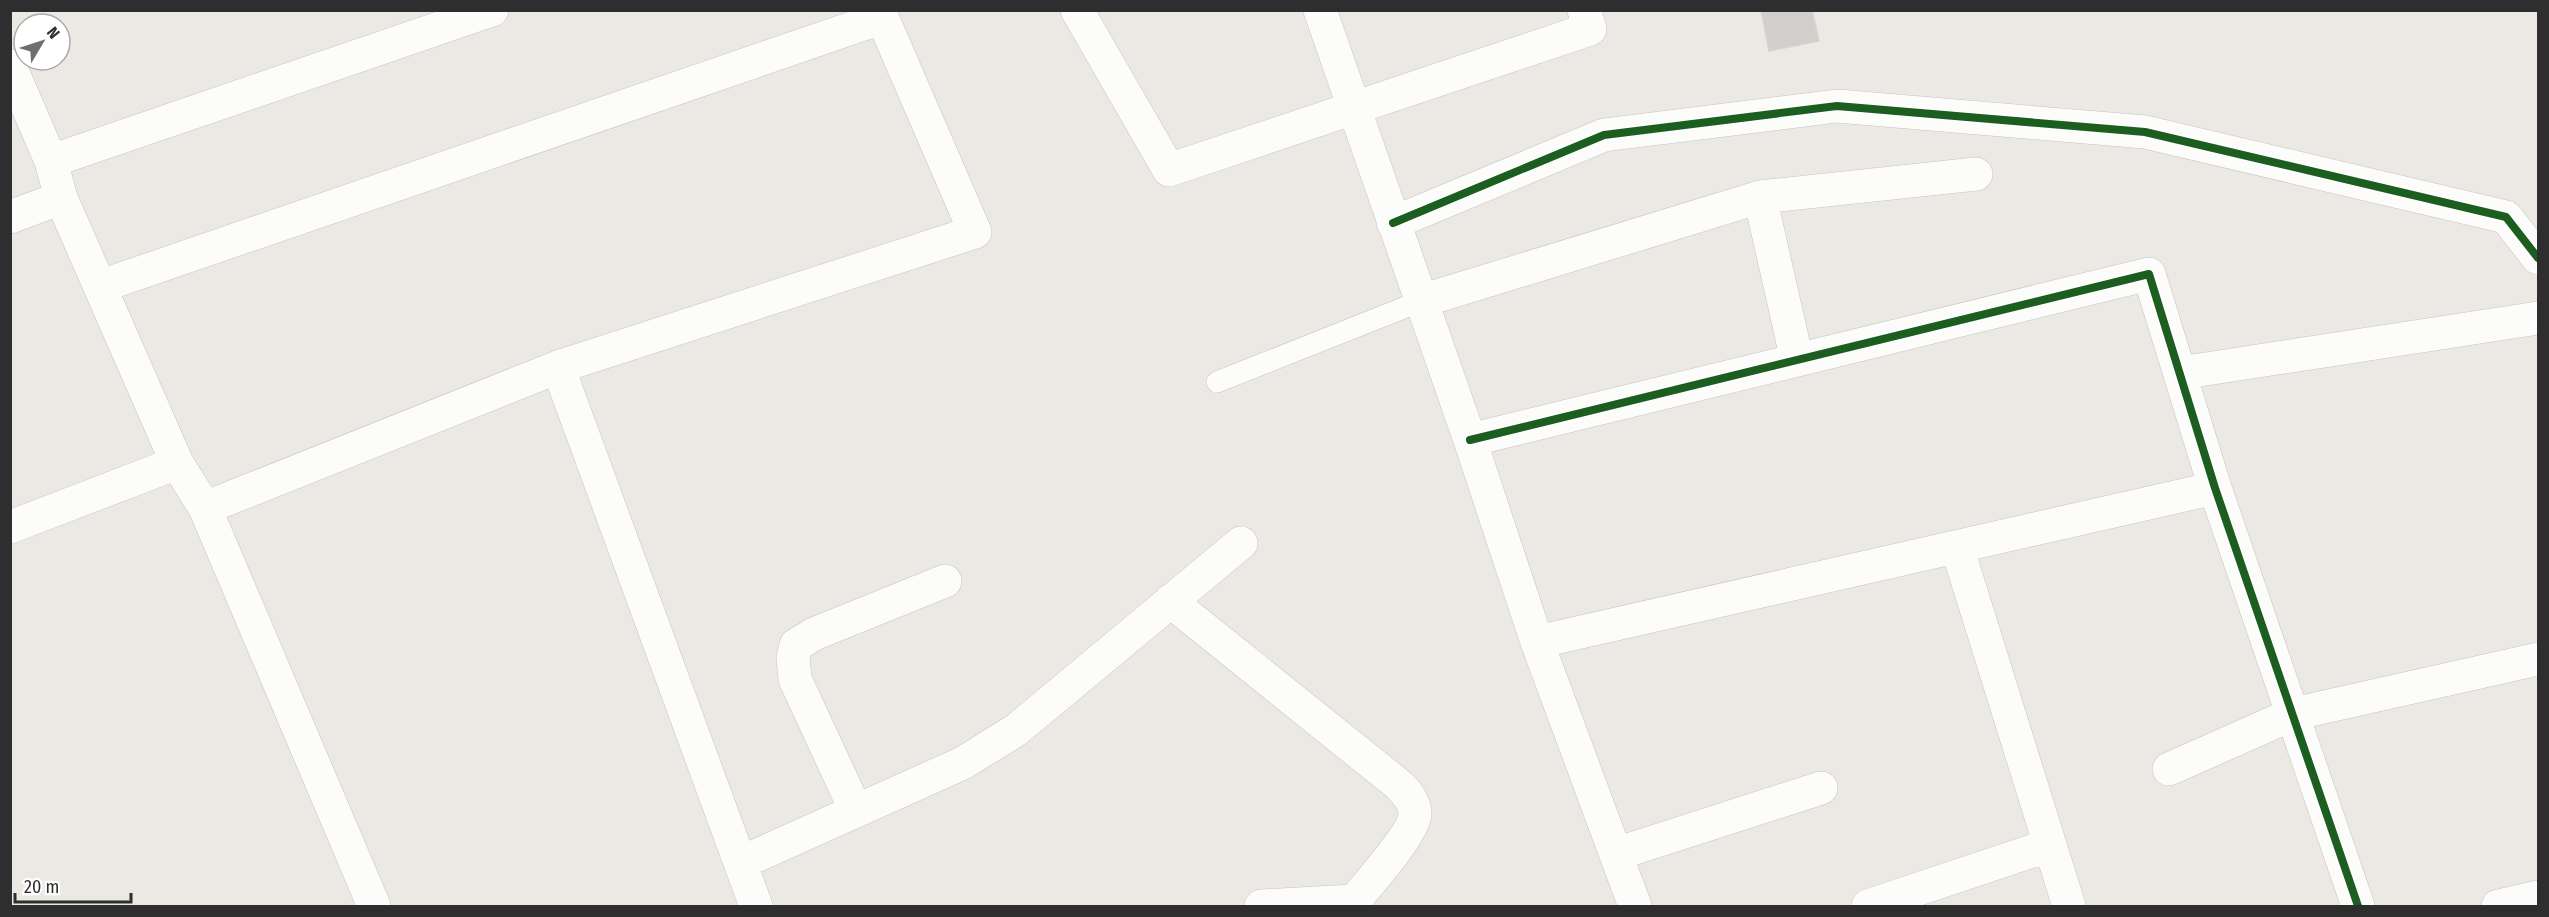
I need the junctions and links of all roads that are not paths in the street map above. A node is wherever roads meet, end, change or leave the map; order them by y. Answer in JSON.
{"nodes":[{"id":1,"x":492,"y":10,"type":"edge"},
{"id":2,"x":1077,"y":10,"type":"edge"},
{"id":3,"x":1320,"y":10,"type":"edge"},
{"id":4,"x":1584,"y":10,"type":"edge"},
{"id":5,"x":880,"y":14,"type":"edge"},
{"id":6,"x":10,"y":66,"type":"edge"},
{"id":7,"x":1353,"y":108,"type":"junction"},
{"id":8,"x":51,"y":161,"type":"junction"},
{"id":9,"x":1976,"y":174,"type":"dead end"},
{"id":10,"x":1760,"y":197,"type":"junction"},
{"id":11,"x":61,"y":198,"type":"junction"},
{"id":12,"x":10,"y":217,"type":"edge"},
{"id":13,"x":1393,"y":223,"type":"junction"},
{"id":14,"x":2538,"y":258,"type":"edge"},
{"id":15,"x":101,"y":286,"type":"junction"},
{"id":16,"x":1421,"y":301,"type":"junction"},
{"id":17,"x":2538,"y":318,"type":"edge"},
{"id":18,"x":1797,"y":360,"type":"junction"},
{"id":19,"x":558,"y":368,"type":"junction"},
{"id":20,"x":2180,"y":373,"type":"junction"},
{"id":21,"x":1217,"y":382,"type":"dead end"},
{"id":22,"x":1470,"y":440,"type":"junction"},
{"id":23,"x":177,"y":463,"type":"junction"},
{"id":24,"x":2215,"y":488,"type":"junction"},
{"id":25,"x":205,"y":508,"type":"junction"},
{"id":26,"x":10,"y":527,"type":"edge"},
{"id":27,"x":1241,"y":543,"type":"dead end"},
{"id":28,"x":1957,"y":547,"type":"junction"},
{"id":29,"x":945,"y":581,"type":"dead end"},
{"id":30,"x":1170,"y":602,"type":"junction"},
{"id":31,"x":1537,"y":642,"type":"junction"},
{"id":32,"x":2538,"y":659,"type":"edge"},
{"id":33,"x":2292,"y":714,"type":"junction"},
{"id":34,"x":2169,"y":769,"type":"dead end"},
{"id":35,"x":1821,"y":788,"type":"dead end"},
{"id":36,"x":856,"y":811,"type":"junction"},
{"id":37,"x":2050,"y":844,"type":"junction"},
{"id":38,"x":1616,"y":854,"type":"junction"},
{"id":39,"x":740,"y":863,"type":"junction"},
{"id":40,"x":2538,"y":897,"type":"edge"},
{"id":41,"x":1352,"y":904,"type":"edge"},
{"id":42,"x":374,"y":906,"type":"edge"},
{"id":43,"x":756,"y":906,"type":"edge"},
{"id":44,"x":1261,"y":906,"type":"edge"},
{"id":45,"x":1635,"y":906,"type":"edge"},
{"id":46,"x":1868,"y":906,"type":"edge"},
{"id":47,"x":2069,"y":906,"type":"edge"},
{"id":48,"x":2358,"y":906,"type":"edge"},
{"id":49,"x":2498,"y":906,"type":"edge"}],
"edges":[{"from":1,"to":8,"type":"street"},
{"from":2,"to":7,"type":"street"},
{"from":3,"to":7,"type":"street"},
{"from":4,"to":7,"type":"street"},
{"from":5,"to":15,"type":"street"},
{"from":5,"to":19,"type":"street"},
{"from":6,"to":8,"type":"street"},
{"from":7,"to":13,"type":"street"},
{"from":8,"to":11,"type":"street"},
{"from":9,"to":10,"type":"street"},
{"from":10,"to":16,"type":"street"},
{"from":10,"to":18,"type":"street"},
{"from":11,"to":12,"type":"street"},
{"from":11,"to":15,"type":"street"},
{"from":13,"to":14,"type":"street"},
{"from":13,"to":16,"type":"street"},
{"from":15,"to":23,"type":"street"},
{"from":16,"to":21,"type":"lane"},
{"from":16,"to":22,"type":"street"},
{"from":17,"to":20,"type":"street"},
{"from":18,"to":20,"type":"street"},
{"from":18,"to":22,"type":"street"},
{"from":19,"to":25,"type":"street"},
{"from":19,"to":39,"type":"street"},
{"from":20,"to":24,"type":"street"},
{"from":22,"to":31,"type":"street"},
{"from":23,"to":25,"type":"street"},
{"from":23,"to":26,"type":"street"},
{"from":24,"to":28,"type":"street"},
{"from":24,"to":33,"type":"street"},
{"from":25,"to":42,"type":"street"},
{"from":27,"to":30,"type":"street"},
{"from":28,"to":31,"type":"street"},
{"from":28,"to":37,"type":"street"},
{"from":29,"to":36,"type":"street"},
{"from":30,"to":36,"type":"street"},
{"from":30,"to":41,"type":"street"},
{"from":31,"to":38,"type":"street"},
{"from":32,"to":33,"type":"street"},
{"from":33,"to":34,"type":"street"},
{"from":33,"to":48,"type":"street"},
{"from":35,"to":38,"type":"street"},
{"from":36,"to":39,"type":"street"},
{"from":37,"to":46,"type":"street"},
{"from":37,"to":47,"type":"street"},
{"from":38,"to":45,"type":"street"},
{"from":39,"to":43,"type":"street"},
{"from":40,"to":49,"type":"street"},
{"from":41,"to":44,"type":"street"}]}
